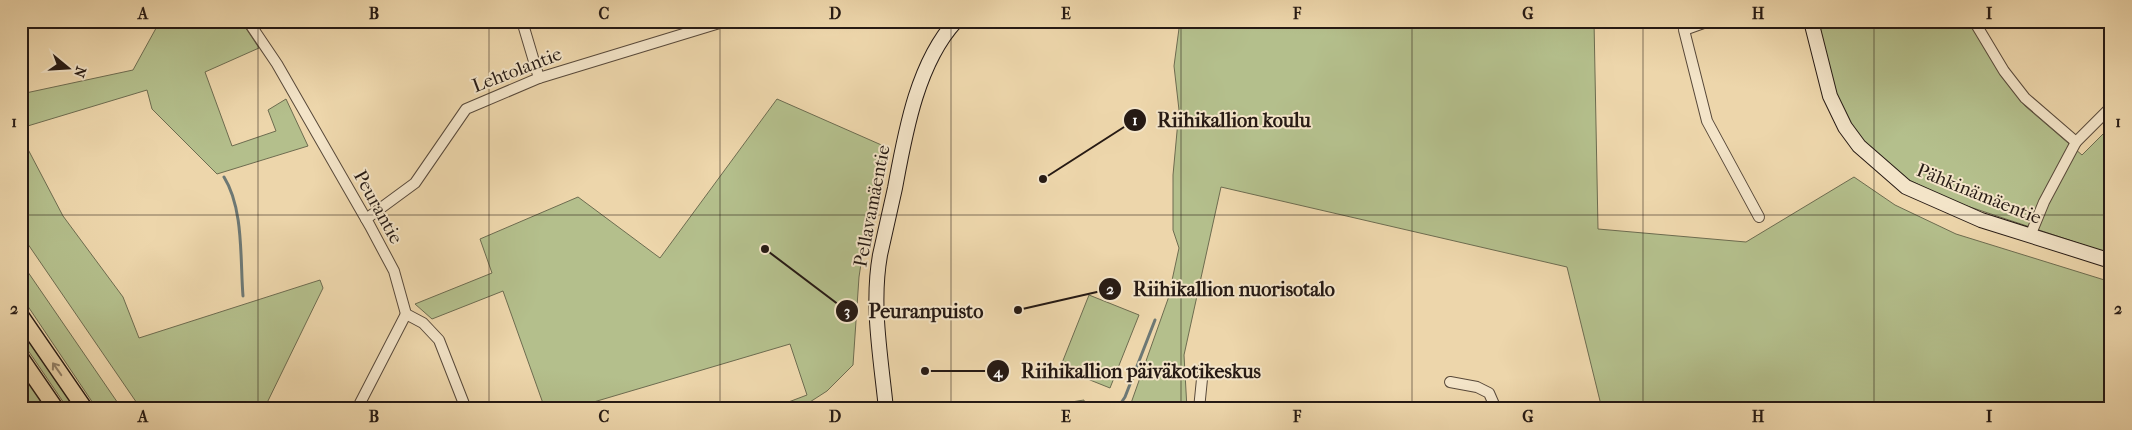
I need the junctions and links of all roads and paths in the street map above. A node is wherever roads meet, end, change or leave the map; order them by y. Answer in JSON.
{"nodes":[{"id":1,"x":248,"y":21,"type":"edge"},
{"id":2,"x":522,"y":21,"type":"edge"},
{"id":3,"x":726,"y":21,"type":"edge"},
{"id":4,"x":1708,"y":21,"type":"edge"},
{"id":5,"x":1811,"y":21,"type":"edge"},
{"id":6,"x":1974,"y":21,"type":"edge"},
{"id":7,"x":950,"y":23,"type":"edge"},
{"id":8,"x":539,"y":78,"type":"junction"},
{"id":9,"x":2111,"y":107,"type":"edge"},
{"id":10,"x":2076,"y":142,"type":"junction"},
{"id":11,"x":1759,"y":217,"type":"dead end"},
{"id":12,"x":366,"y":220,"type":"junction"},
{"id":13,"x":2030,"y":236,"type":"junction"},
{"id":14,"x":2111,"y":261,"type":"edge"},
{"id":15,"x":406,"y":314,"type":"junction"},
{"id":16,"x":21,"y":316,"type":"edge"},
{"id":17,"x":21,"y":358,"type":"edge"},
{"id":18,"x":1203,"y":369,"type":"dead end"},
{"id":19,"x":1450,"y":382,"type":"dead end"},
{"id":20,"x":56,"y":409,"type":"edge"},
{"id":21,"x":85,"y":409,"type":"edge"},
{"id":22,"x":358,"y":409,"type":"edge"},
{"id":23,"x":466,"y":409,"type":"edge"},
{"id":24,"x":886,"y":409,"type":"edge"},
{"id":25,"x":1199,"y":409,"type":"edge"},
{"id":26,"x":1496,"y":409,"type":"edge"}],
"edges":[{"from":1,"to":12,"type":"street","name":"Peurantie"},
{"from":2,"to":8,"type":"street"},
{"from":3,"to":8,"type":"street","name":"Lehtolantie"},
{"from":4,"to":11,"type":"street"},
{"from":5,"to":13,"type":"street","name":"Pähkinämäentie"},
{"from":6,"to":10,"type":"street"},
{"from":7,"to":24,"type":"street","name":"Pellavamäentie"},
{"from":8,"to":12,"type":"street","name":"Lehtolantie"},
{"from":9,"to":10,"type":"street"},
{"from":10,"to":13,"type":"street"},
{"from":12,"to":15,"type":"street","name":"Peurantie"},
{"from":13,"to":14,"type":"street","name":"Pähkinämäentie"},
{"from":15,"to":22,"type":"street"},
{"from":15,"to":23,"type":"street"},
{"from":21,"to":16,"type":"main road","one_way":true},
{"from":17,"to":20,"type":"main road"},
{"from":18,"to":25,"type":"street"},
{"from":19,"to":26,"type":"street"}]}
